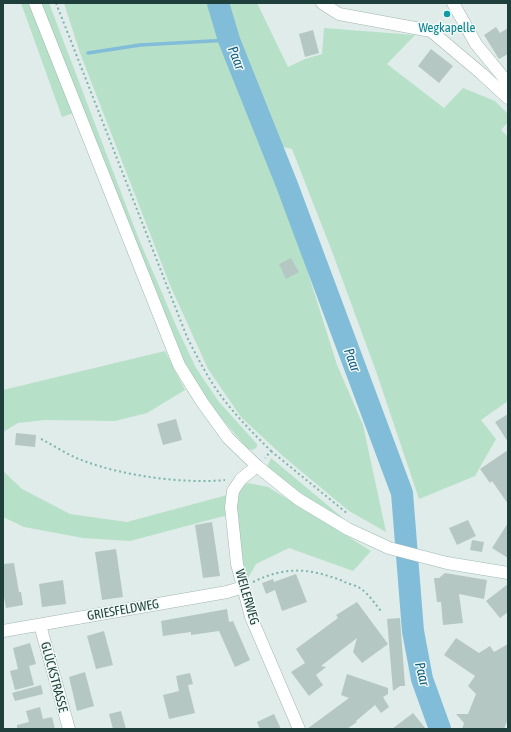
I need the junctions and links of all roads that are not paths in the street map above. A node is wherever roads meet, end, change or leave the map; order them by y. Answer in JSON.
{"nodes":[{"id":1,"x":36,"y":3,"type":"edge"},
{"id":2,"x":322,"y":3,"type":"edge"},
{"id":3,"x":453,"y":3,"type":"edge"},
{"id":4,"x":508,"y":83,"type":"edge"},
{"id":5,"x":508,"y":98,"type":"edge"},
{"id":6,"x":257,"y":466,"type":"junction"},
{"id":7,"x":508,"y":573,"type":"edge"},
{"id":8,"x":243,"y":587,"type":"junction"},
{"id":9,"x":40,"y":624,"type":"junction"},
{"id":10,"x":3,"y":631,"type":"edge"},
{"id":11,"x":69,"y":729,"type":"edge"},
{"id":12,"x":299,"y":729,"type":"edge"}],
"edges":[{"from":1,"to":6,"type":"street"},
{"from":2,"to":5,"type":"street"},
{"from":3,"to":4,"type":"street"},
{"from":6,"to":7,"type":"street"},
{"from":6,"to":8,"type":"street","name":"WEILERWEG"},
{"from":8,"to":9,"type":"street","name":"GRIESFELDWEG"},
{"from":8,"to":12,"type":"street","name":"WEILERWEG"},
{"from":9,"to":10,"type":"street","name":"GRIESFELDWEG"},
{"from":9,"to":11,"type":"street","name":"GLÜCKSTRASSE"}]}
